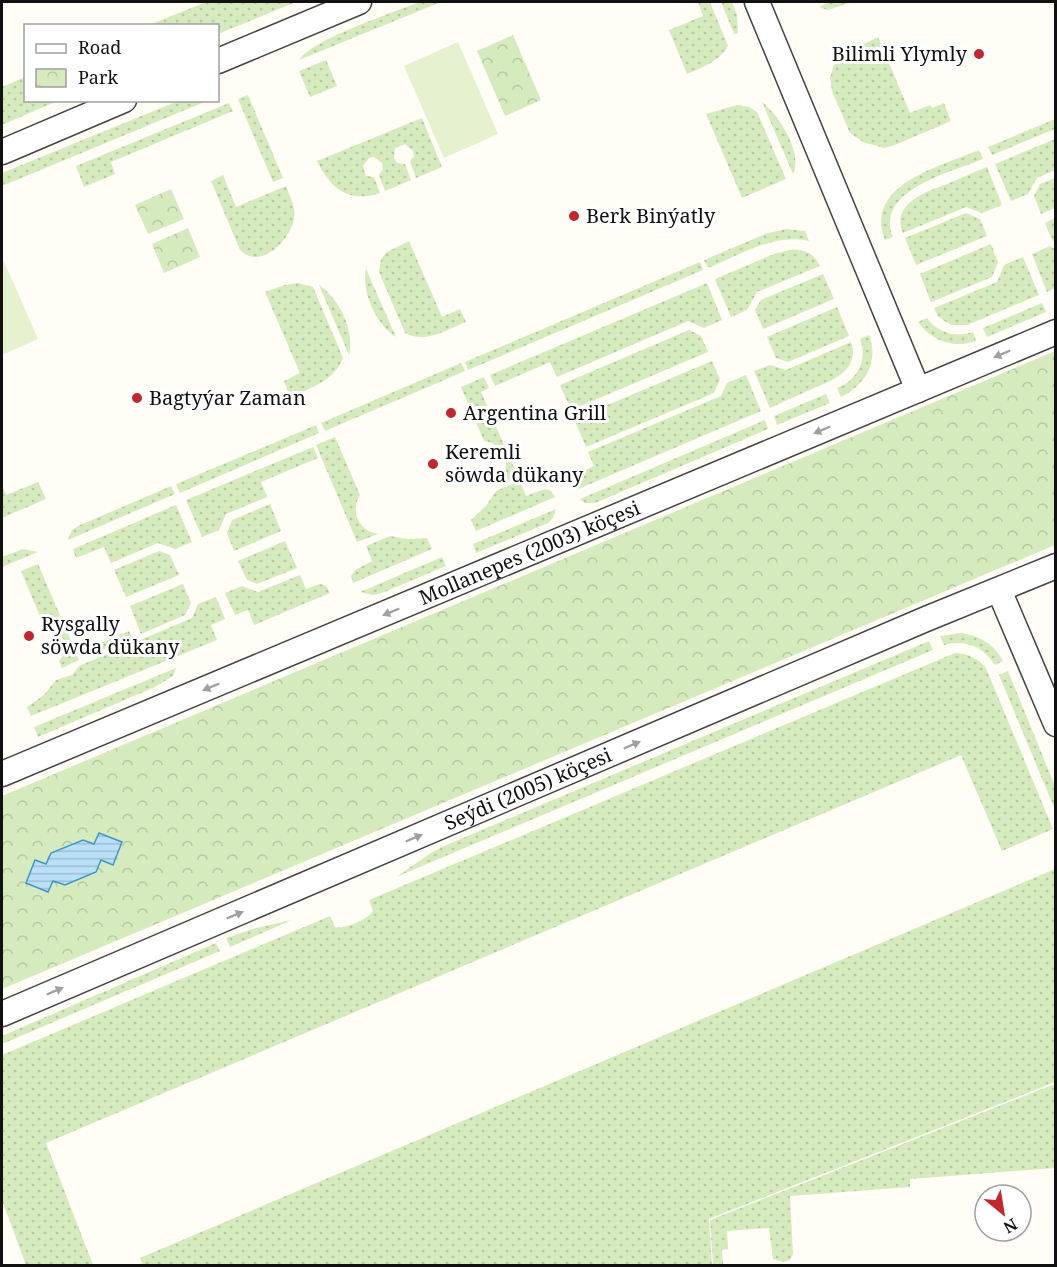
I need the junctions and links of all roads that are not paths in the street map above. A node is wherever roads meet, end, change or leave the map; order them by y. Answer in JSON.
{"nodes":[{"id":1,"x":359,"y":2,"type":"edge"},
{"id":2,"x":757,"y":2,"type":"edge"},
{"id":3,"x":219,"y":61,"type":"edge"},
{"id":4,"x":119,"y":102,"type":"edge"},
{"id":5,"x":2,"y":152,"type":"edge"},
{"id":6,"x":1056,"y":332,"type":"edge"},
{"id":7,"x":918,"y":390,"type":"junction"},
{"id":8,"x":1056,"y":566,"type":"edge"},
{"id":9,"x":999,"y":590,"type":"junction"},
{"id":10,"x":1056,"y":724,"type":"edge"},
{"id":11,"x":2,"y":774,"type":"edge"},
{"id":12,"x":2,"y":1014,"type":"edge"}],
"edges":[{"from":1,"to":3,"type":"street"},
{"from":2,"to":7,"type":"street"},
{"from":4,"to":5,"type":"street"},
{"from":6,"to":7,"type":"street","name":"Mollanepes (2003) köçesi","one_way":true},
{"from":7,"to":11,"type":"street","name":"Mollanepes (2003) köçesi","one_way":true},
{"from":8,"to":9,"type":"street","name":"Seýdi (2005) köçesi"},
{"from":9,"to":10,"type":"street"},
{"from":12,"to":9,"type":"street","name":"Seýdi (2005) köçesi","one_way":true}]}
